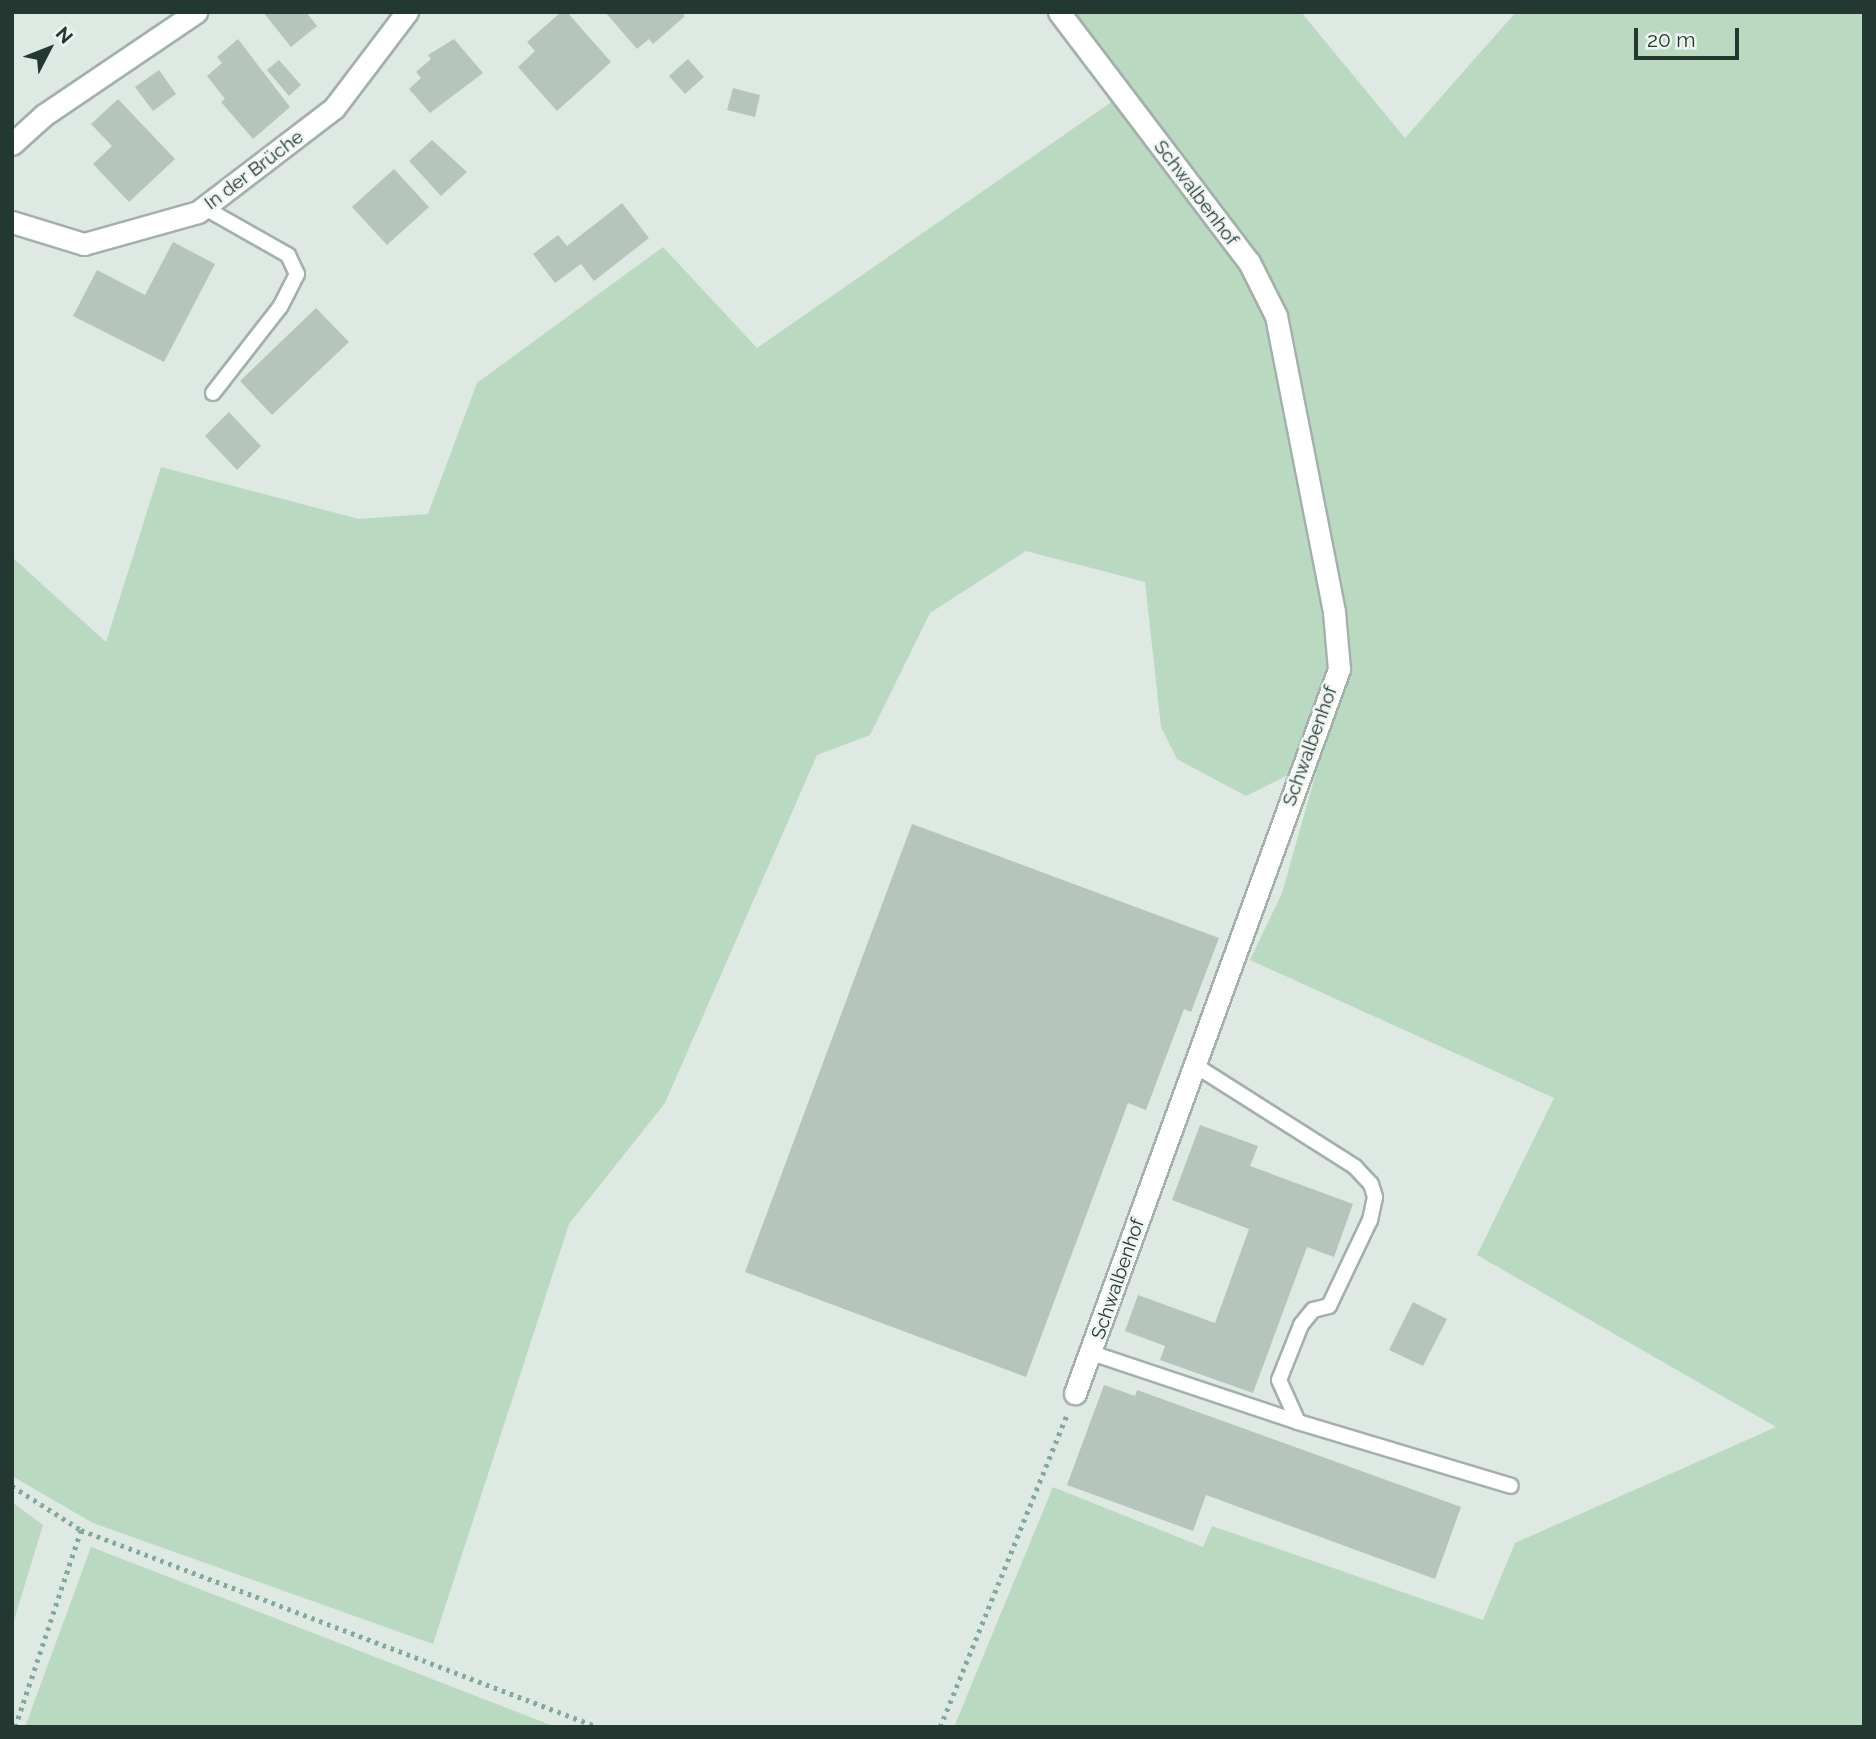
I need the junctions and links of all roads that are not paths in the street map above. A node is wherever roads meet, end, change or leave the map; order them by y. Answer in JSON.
{"nodes":[{"id":1,"x":196,"y":12,"type":"edge"},
{"id":2,"x":407,"y":12,"type":"edge"},
{"id":3,"x":1059,"y":12,"type":"edge"},
{"id":4,"x":12,"y":144,"type":"edge"},
{"id":5,"x":203,"y":207,"type":"junction"},
{"id":6,"x":12,"y":222,"type":"edge"},
{"id":7,"x":213,"y":393,"type":"dead end"},
{"id":8,"x":1193,"y":1065,"type":"junction"},
{"id":9,"x":1092,"y":1353,"type":"junction"},
{"id":10,"x":1075,"y":1393,"type":"road end"},
{"id":11,"x":1298,"y":1422,"type":"junction"},
{"id":12,"x":1511,"y":1486,"type":"dead end"}],
"edges":[{"from":1,"to":4,"type":"street"},
{"from":2,"to":5,"type":"street","name":"In der Brüche"},
{"from":3,"to":8,"type":"street","name":"Schwalbenhof"},
{"from":5,"to":6,"type":"street","name":"In der Brüche"},
{"from":5,"to":7,"type":"lane"},
{"from":8,"to":9,"type":"street","name":"Schwalbenhof"},
{"from":8,"to":11,"type":"lane"},
{"from":9,"to":10,"type":"street","name":"Schwalbenhof"},
{"from":9,"to":11,"type":"lane"},
{"from":11,"to":12,"type":"lane"}]}
